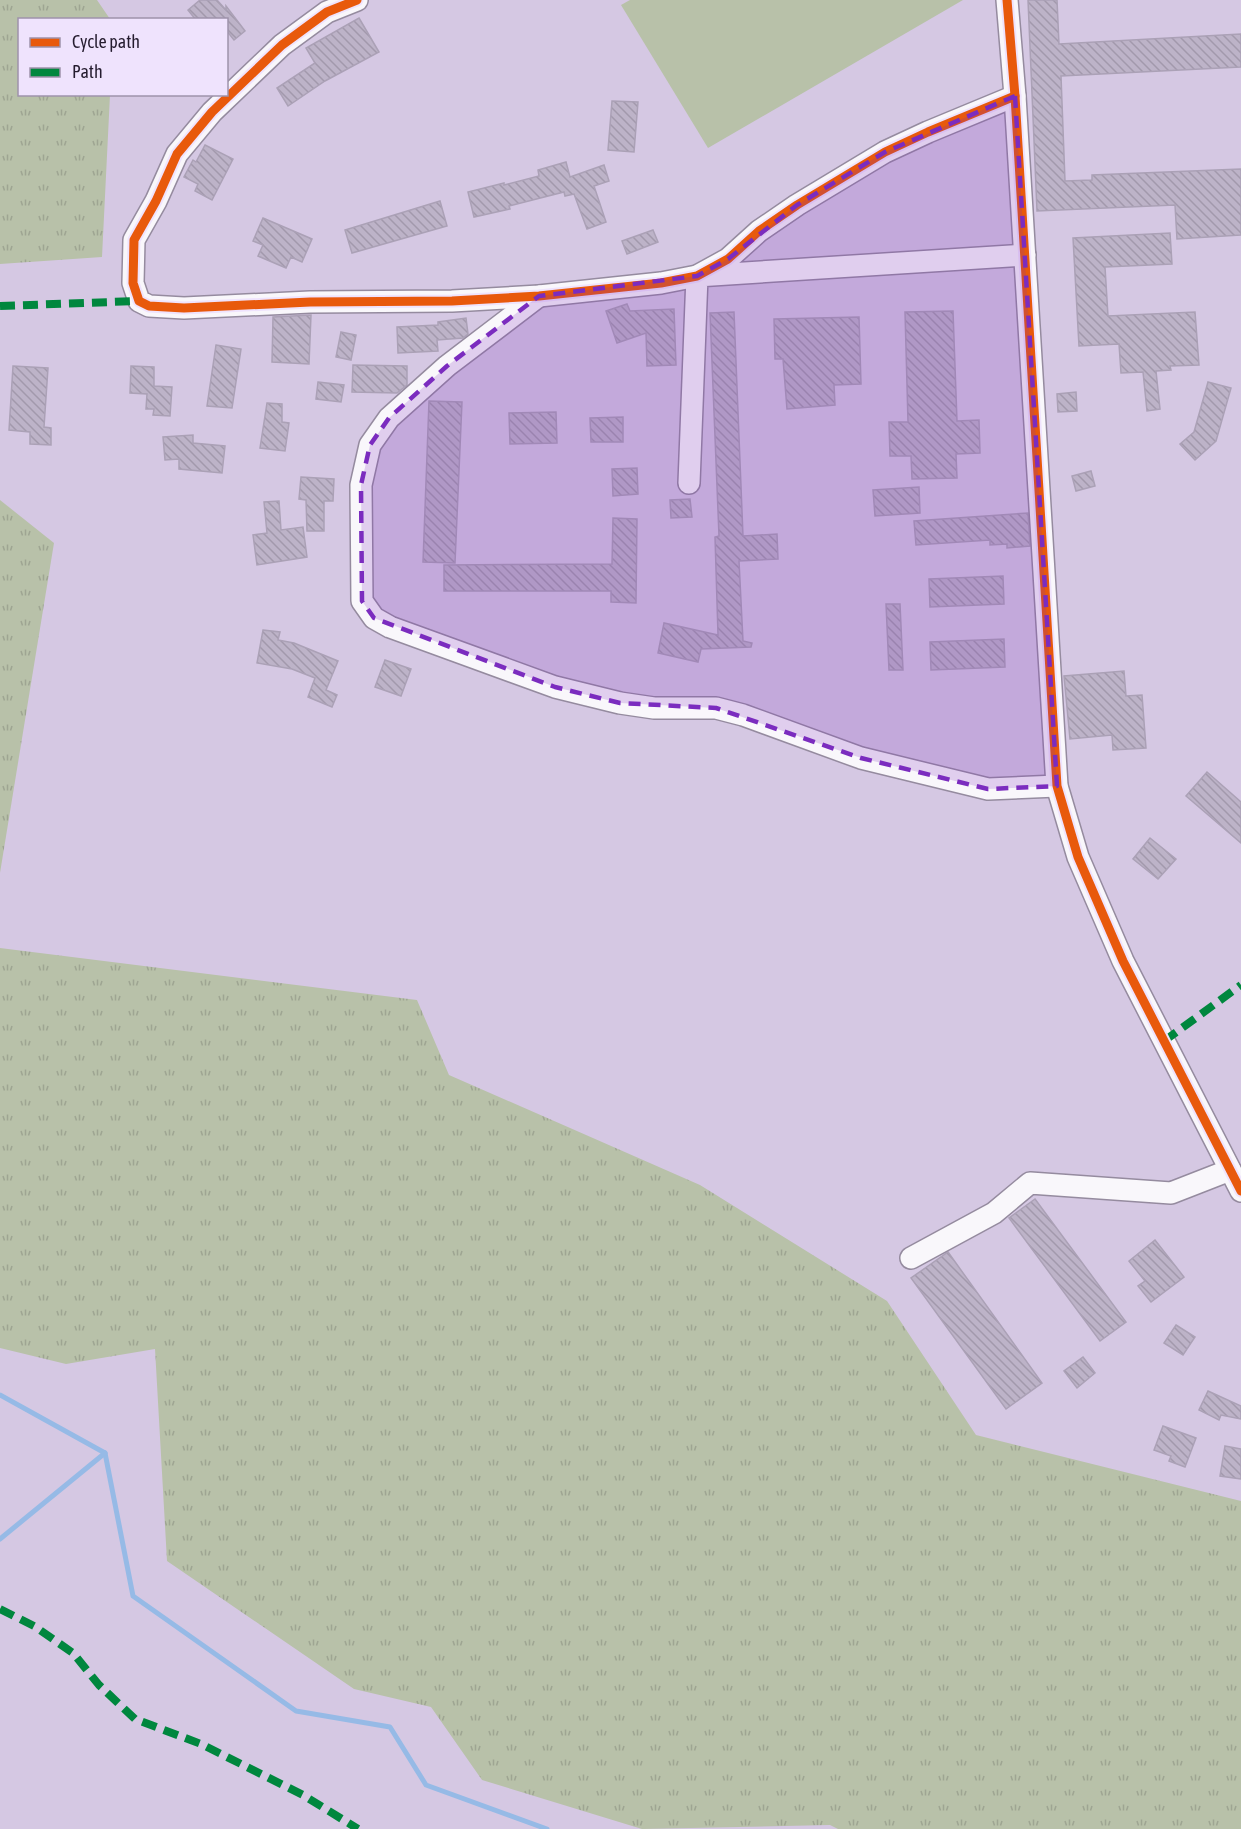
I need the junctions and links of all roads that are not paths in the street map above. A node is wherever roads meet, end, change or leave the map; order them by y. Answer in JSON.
{"nodes":[{"id":1,"x":357,"y":0,"type":"edge"},
{"id":2,"x":1007,"y":0,"type":"edge"},
{"id":3,"x":1015,"y":96,"type":"junction"},
{"id":4,"x":1025,"y":255,"type":"junction"},
{"id":5,"x":697,"y":276,"type":"junction"},
{"id":6,"x":539,"y":296,"type":"junction"},
{"id":7,"x":689,"y":483,"type":"dead end"},
{"id":8,"x":1057,"y":786,"type":"junction"},
{"id":9,"x":1230,"y":1170,"type":"junction"},
{"id":10,"x":1241,"y":1191,"type":"edge"},
{"id":11,"x":911,"y":1258,"type":"dead end"}],
"edges":[{"from":1,"to":6,"type":"street"},
{"from":2,"to":3,"type":"street"},
{"from":3,"to":4,"type":"street"},
{"from":3,"to":5,"type":"street"},
{"from":4,"to":5,"type":"street"},
{"from":4,"to":8,"type":"street"},
{"from":5,"to":6,"type":"street"},
{"from":5,"to":7,"type":"street"},
{"from":6,"to":8,"type":"street"},
{"from":8,"to":9,"type":"street"},
{"from":9,"to":10,"type":"street"},
{"from":9,"to":11,"type":"street"}]}
